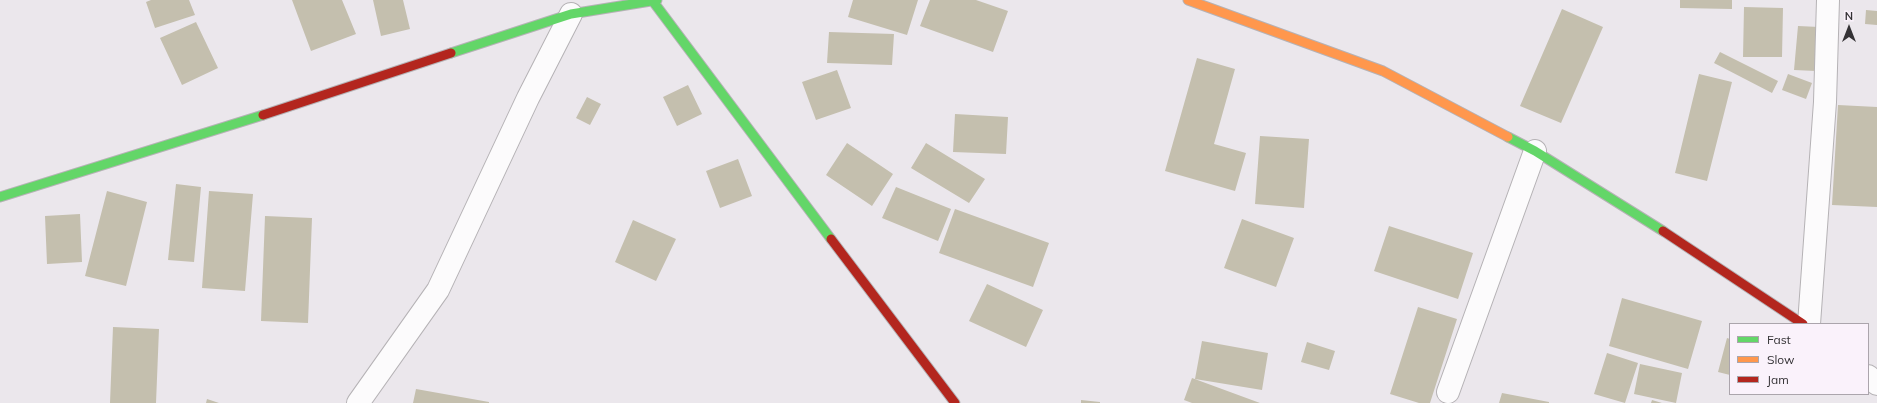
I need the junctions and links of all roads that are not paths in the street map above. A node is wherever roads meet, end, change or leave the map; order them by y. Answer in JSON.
{"nodes":[{"id":1,"x":654,"y":0,"type":"edge"},
{"id":2,"x":1188,"y":0,"type":"edge"},
{"id":3,"x":1828,"y":0,"type":"edge"},
{"id":4,"x":571,"y":14,"type":"junction"},
{"id":5,"x":1535,"y":150,"type":"junction"},
{"id":6,"x":0,"y":197,"type":"edge"},
{"id":7,"x":1800,"y":323,"type":"edge"},
{"id":8,"x":1809,"y":323,"type":"edge"},
{"id":9,"x":1448,"y":392,"type":"dead end"},
{"id":10,"x":358,"y":403,"type":"edge"},
{"id":11,"x":955,"y":403,"type":"edge"}],
"edges":[{"from":1,"to":4,"type":"street"},
{"from":1,"to":11,"type":"street"},
{"from":2,"to":5,"type":"street"},
{"from":3,"to":8,"type":"street"},
{"from":4,"to":6,"type":"street"},
{"from":4,"to":10,"type":"street"},
{"from":5,"to":7,"type":"street"},
{"from":5,"to":9,"type":"street"}]}
